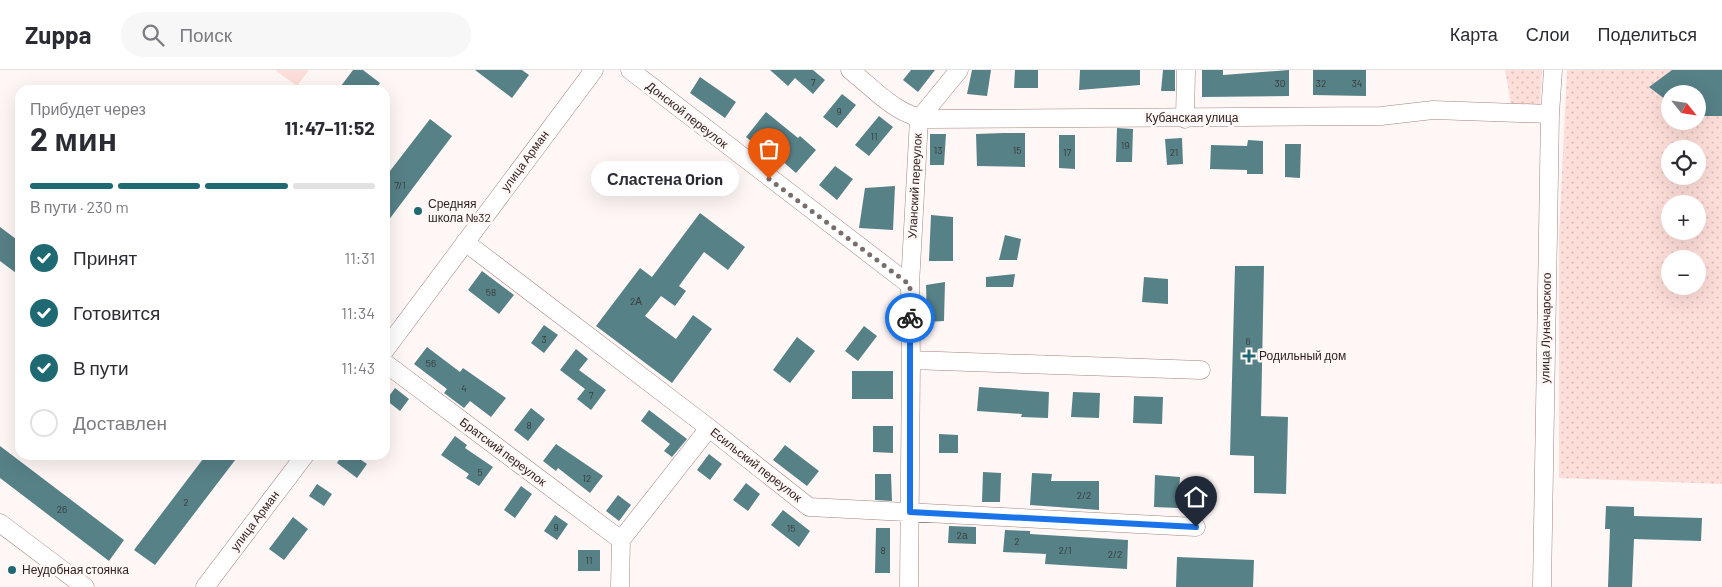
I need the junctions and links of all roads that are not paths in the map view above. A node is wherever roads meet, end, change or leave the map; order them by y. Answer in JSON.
{"nodes":[{"id":1,"x":594,"y":70,"type":"edge"},
{"id":2,"x":630,"y":70,"type":"edge"},
{"id":3,"x":850,"y":70,"type":"edge"},
{"id":4,"x":958,"y":70,"type":"edge"},
{"id":5,"x":1186,"y":70,"type":"edge"},
{"id":6,"x":1553,"y":70,"type":"edge"},
{"id":7,"x":1550,"y":114,"type":"junction"},
{"id":8,"x":919,"y":119,"type":"junction"},
{"id":9,"x":1185,"y":119,"type":"junction"},
{"id":10,"x":465,"y":242,"type":"junction"},
{"id":11,"x":910,"y":285,"type":"junction"},
{"id":12,"x":390,"y":343,"type":"edge"},
{"id":13,"x":911,"y":360,"type":"junction"},
{"id":14,"x":390,"y":367,"type":"edge"},
{"id":15,"x":1202,"y":370,"type":"dead end"},
{"id":16,"x":709,"y":428,"type":"junction"},
{"id":17,"x":301,"y":460,"type":"edge"},
{"id":18,"x":910,"y":512,"type":"junction"},
{"id":19,"x":0,"y":523,"type":"edge"},
{"id":20,"x":1196,"y":527,"type":"dead end"},
{"id":21,"x":621,"y":540,"type":"junction"},
{"id":22,"x":85,"y":587,"type":"edge"},
{"id":23,"x":205,"y":587,"type":"edge"},
{"id":24,"x":620,"y":587,"type":"edge"},
{"id":25,"x":909,"y":587,"type":"edge"},
{"id":26,"x":1542,"y":587,"type":"edge"}],
"edges":[{"from":1,"to":10,"type":"street","name":"улица Арман"},
{"from":2,"to":11,"type":"street","name":"Донской переулок"},
{"from":3,"to":8,"type":"street","name":"Кубанская улица"},
{"from":4,"to":8,"type":"street","name":"Уланский переулок"},
{"from":5,"to":9,"type":"street"},
{"from":6,"to":7,"type":"street","name":"улица Луначарского"},
{"from":7,"to":9,"type":"street","name":"Кубанская улица"},
{"from":7,"to":26,"type":"street","name":"улица Луначарского"},
{"from":8,"to":9,"type":"street","name":"Кубанская улица"},
{"from":8,"to":11,"type":"street","name":"Уланский переулок"},
{"from":10,"to":12,"type":"street","name":"улица Арман"},
{"from":10,"to":16,"type":"street","name":"Есильский переулок"},
{"from":11,"to":13,"type":"street"},
{"from":13,"to":15,"type":"street"},
{"from":13,"to":18,"type":"street"},
{"from":14,"to":21,"type":"street","name":"Братский переулок"},
{"from":16,"to":18,"type":"street","name":"Есильский переулок"},
{"from":16,"to":21,"type":"street"},
{"from":17,"to":23,"type":"street","name":"улица Арман"},
{"from":18,"to":20,"type":"street","name":"Есильский переулок"},
{"from":18,"to":25,"type":"street"},
{"from":19,"to":22,"type":"street"},
{"from":21,"to":24,"type":"street"}]}
